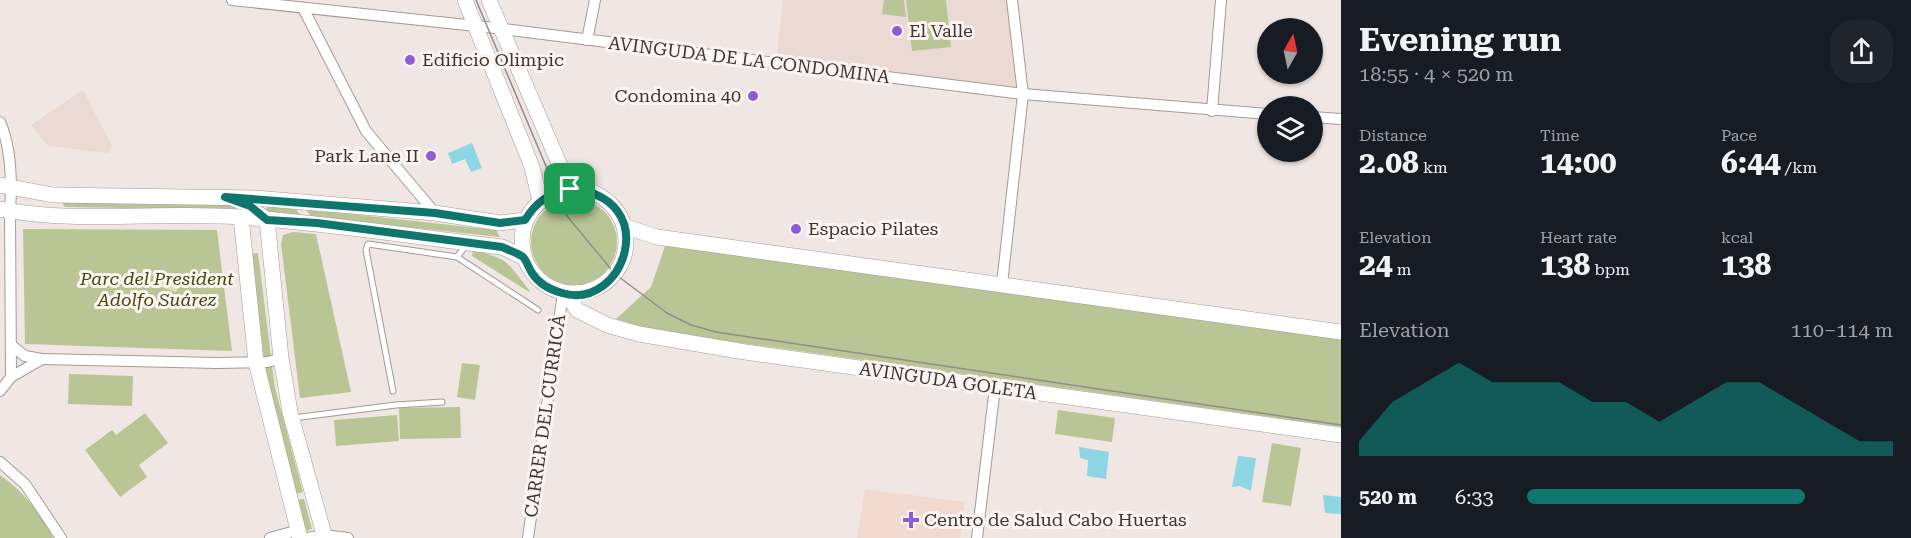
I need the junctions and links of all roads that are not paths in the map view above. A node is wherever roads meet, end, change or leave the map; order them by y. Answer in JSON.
{"nodes":[{"id":1,"x":232,"y":0,"type":"edge"},
{"id":2,"x":465,"y":0,"type":"edge"},
{"id":3,"x":489,"y":0,"type":"edge"},
{"id":4,"x":595,"y":0,"type":"edge"},
{"id":5,"x":1012,"y":0,"type":"edge"},
{"id":6,"x":1221,"y":0,"type":"edge"},
{"id":7,"x":303,"y":8,"type":"junction"},
{"id":8,"x":475,"y":26,"type":"junction"},
{"id":9,"x":501,"y":28,"type":"junction"},
{"id":10,"x":587,"y":40,"type":"junction"},
{"id":11,"x":1023,"y":94,"type":"junction"},
{"id":12,"x":1212,"y":111,"type":"junction"},
{"id":13,"x":1257,"y":113,"type":"edge"},
{"id":14,"x":1323,"y":118,"type":"edge"},
{"id":15,"x":1341,"y":119,"type":"edge"},
{"id":16,"x":0,"y":122,"type":"edge"},
{"id":17,"x":6,"y":135,"type":"junction"},
{"id":18,"x":0,"y":153,"type":"edge"},
{"id":19,"x":6,"y":186,"type":"edge"},
{"id":20,"x":570,"y":189,"type":"junction"},
{"id":21,"x":225,"y":197,"type":"junction"},
{"id":22,"x":540,"y":201,"type":"junction"},
{"id":23,"x":5,"y":210,"type":"edge"},
{"id":24,"x":435,"y":213,"type":"junction"},
{"id":25,"x":241,"y":217,"type":"junction"},
{"id":26,"x":267,"y":220,"type":"junction"},
{"id":27,"x":525,"y":220,"type":"junction"},
{"id":28,"x":626,"y":227,"type":"junction"},
{"id":29,"x":468,"y":243,"type":"junction"},
{"id":30,"x":457,"y":257,"type":"junction"},
{"id":31,"x":523,"y":257,"type":"junction"},
{"id":32,"x":1002,"y":284,"type":"junction"},
{"id":33,"x":565,"y":294,"type":"junction"},
{"id":34,"x":538,"y":310,"type":"dead end"},
{"id":35,"x":1341,"y":332,"type":"edge"},
{"id":36,"x":11,"y":345,"type":"junction"},
{"id":37,"x":281,"y":358,"type":"junction"},
{"id":38,"x":42,"y":359,"type":"junction"},
{"id":39,"x":256,"y":362,"type":"junction"},
{"id":40,"x":11,"y":377,"type":"junction"},
{"id":41,"x":995,"y":387,"type":"junction"},
{"id":42,"x":0,"y":391,"type":"edge"},
{"id":43,"x":393,"y":391,"type":"dead end"},
{"id":44,"x":442,"y":402,"type":"dead end"},
{"id":45,"x":292,"y":419,"type":"junction"},
{"id":46,"x":1341,"y":435,"type":"edge"},
{"id":47,"x":0,"y":462,"type":"edge"},
{"id":48,"x":302,"y":535,"type":"edge"},
{"id":49,"x":324,"y":537,"type":"edge"},
{"id":50,"x":62,"y":538,"type":"edge"},
{"id":51,"x":270,"y":538,"type":"edge"},
{"id":52,"x":348,"y":538,"type":"edge"},
{"id":53,"x":528,"y":538,"type":"edge"},
{"id":54,"x":977,"y":538,"type":"edge"}],
"edges":[{"from":1,"to":7,"type":"street","name":"AVINGUDA DE LA CONDOMINA"},
{"from":2,"to":8,"type":"main road"},
{"from":3,"to":9,"type":"main road"},
{"from":4,"to":10,"type":"street"},
{"from":5,"to":11,"type":"street"},
{"from":6,"to":12,"type":"street"},
{"from":7,"to":8,"type":"street","name":"AVINGUDA DE LA CONDOMINA"},
{"from":7,"to":24,"type":"street"},
{"from":8,"to":9,"type":"street","name":"AVINGUDA DE LA CONDOMINA"},
{"from":8,"to":22,"type":"main road"},
{"from":9,"to":10,"type":"street","name":"AVINGUDA DE LA CONDOMINA"},
{"from":9,"to":20,"type":"main road"},
{"from":10,"to":11,"type":"street","name":"AVINGUDA DE LA CONDOMINA"},
{"from":11,"to":12,"type":"street","name":"AVINGUDA DE LA CONDOMINA"},
{"from":11,"to":32,"type":"street"},
{"from":12,"to":13,"type":"street","name":"AVINGUDA DE LA CONDOMINA"},
{"from":14,"to":15,"type":"street"},
{"from":16,"to":17,"type":"street"},
{"from":17,"to":18,"type":"street"},
{"from":17,"to":19,"type":"street"},
{"from":19,"to":21,"type":"main road"},
{"from":19,"to":23,"type":"street"},
{"from":20,"to":22,"type":"main road"},
{"from":20,"to":28,"type":"main road"},
{"from":21,"to":24,"type":"main road"},
{"from":21,"to":26,"type":"main road"},
{"from":22,"to":27,"type":"main road"},
{"from":23,"to":25,"type":"main road"},
{"from":23,"to":36,"type":"street"},
{"from":24,"to":27,"type":"main road"},
{"from":25,"to":26,"type":"main road"},
{"from":25,"to":39,"type":"main road"},
{"from":26,"to":29,"type":"main road"},
{"from":26,"to":37,"type":"main road"},
{"from":27,"to":31,"type":"main road"},
{"from":28,"to":32,"type":"main road"},
{"from":28,"to":33,"type":"main road"},
{"from":29,"to":30,"type":"lane"},
{"from":29,"to":31,"type":"main road"},
{"from":30,"to":34,"type":"lane"},
{"from":30,"to":43,"type":"lane"},
{"from":31,"to":33,"type":"main road"},
{"from":32,"to":35,"type":"main road"},
{"from":33,"to":41,"type":"main road","name":"AVINGUDA GOLETA"},
{"from":33,"to":53,"type":"street","name":"CARRER DEL CURRICÀ"},
{"from":36,"to":38,"type":"street"},
{"from":36,"to":40,"type":"street"},
{"from":37,"to":39,"type":"street"},
{"from":37,"to":45,"type":"main road"},
{"from":38,"to":39,"type":"street"},
{"from":38,"to":40,"type":"street"},
{"from":39,"to":48,"type":"main road"},
{"from":40,"to":42,"type":"street"},
{"from":41,"to":46,"type":"main road","name":"AVINGUDA GOLETA"},
{"from":41,"to":54,"type":"street"},
{"from":44,"to":45,"type":"lane"},
{"from":45,"to":49,"type":"main road"},
{"from":47,"to":50,"type":"street"},
{"from":48,"to":49,"type":"street"},
{"from":48,"to":51,"type":"street"},
{"from":49,"to":52,"type":"street"}]}
